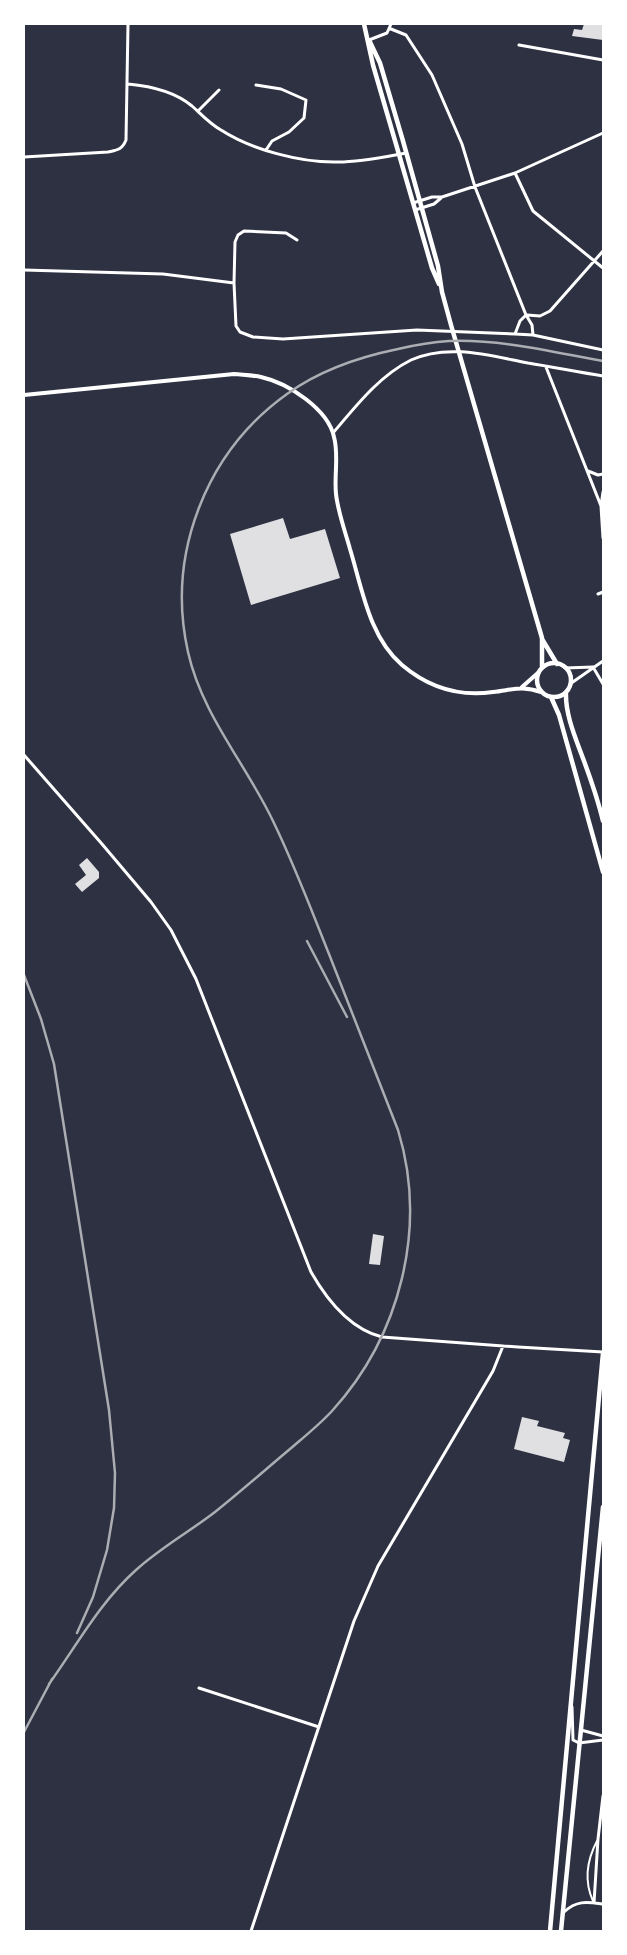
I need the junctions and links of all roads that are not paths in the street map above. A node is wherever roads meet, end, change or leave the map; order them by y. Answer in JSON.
{"nodes":[{"id":1,"x":128,"y":24,"type":"edge"},
{"id":2,"x":364,"y":24,"type":"edge"},
{"id":3,"x":391,"y":24,"type":"edge"},
{"id":4,"x":391,"y":29,"type":"junction"},
{"id":5,"x":369,"y":40,"type":"junction"},
{"id":6,"x":519,"y":45,"type":"dead end"},
{"id":7,"x":603,"y":60,"type":"edge"},
{"id":8,"x":128,"y":84,"type":"junction"},
{"id":9,"x":256,"y":85,"type":"dead end"},
{"id":10,"x":219,"y":90,"type":"dead end"},
{"id":11,"x":198,"y":111,"type":"junction"},
{"id":12,"x":603,"y":133,"type":"edge"},
{"id":13,"x":266,"y":150,"type":"junction"},
{"id":14,"x":406,"y":153,"type":"junction"},
{"id":15,"x":399,"y":154,"type":"junction"},
{"id":16,"x":24,"y":157,"type":"edge"},
{"id":17,"x":516,"y":173,"type":"junction"},
{"id":18,"x":475,"y":187,"type":"junction"},
{"id":19,"x":442,"y":198,"type":"junction"},
{"id":20,"x":420,"y":200,"type":"junction"},
{"id":21,"x":413,"y":203,"type":"junction"},
{"id":22,"x":422,"y":208,"type":"junction"},
{"id":23,"x":415,"y":210,"type":"junction"},
{"id":24,"x":297,"y":240,"type":"dead end"},
{"id":25,"x":603,"y":251,"type":"edge"},
{"id":26,"x":594,"y":260,"type":"junction"},
{"id":27,"x":603,"y":268,"type":"edge"},
{"id":28,"x":24,"y":270,"type":"edge"},
{"id":29,"x":234,"y":284,"type":"junction"},
{"id":30,"x":442,"y":292,"type":"junction"},
{"id":31,"x":526,"y":316,"type":"junction"},
{"id":32,"x":515,"y":334,"type":"junction"},
{"id":33,"x":533,"y":335,"type":"junction"},
{"id":34,"x":603,"y":350,"type":"edge"},
{"id":35,"x":546,"y":366,"type":"junction"},
{"id":36,"x":603,"y":376,"type":"edge"},
{"id":37,"x":24,"y":395,"type":"edge"},
{"id":38,"x":333,"y":433,"type":"junction"},
{"id":39,"x":587,"y":470,"type":"junction"},
{"id":40,"x":603,"y":474,"type":"edge"},
{"id":41,"x":603,"y":492,"type":"edge"},
{"id":42,"x":601,"y":506,"type":"junction"},
{"id":43,"x":603,"y":538,"type":"edge"},
{"id":44,"x":603,"y":592,"type":"edge"},
{"id":45,"x":598,"y":594,"type":"dead end"},
{"id":46,"x":542,"y":638,"type":"junction"},
{"id":47,"x":603,"y":661,"type":"edge"},
{"id":48,"x":557,"y":664,"type":"junction"},
{"id":49,"x":593,"y":667,"type":"junction"},
{"id":50,"x":565,"y":668,"type":"junction"},
{"id":51,"x":540,"y":670,"type":"junction"},
{"id":52,"x":570,"y":684,"type":"junction"},
{"id":53,"x":603,"y":684,"type":"edge"},
{"id":54,"x":522,"y":687,"type":"junction"},
{"id":55,"x":541,"y":692,"type":"junction"},
{"id":56,"x":566,"y":692,"type":"junction"},
{"id":57,"x":551,"y":697,"type":"junction"},
{"id":58,"x":24,"y":755,"type":"edge"},
{"id":59,"x":603,"y":821,"type":"edge"},
{"id":60,"x":603,"y":872,"type":"edge"},
{"id":61,"x":503,"y":1346,"type":"junction"},
{"id":62,"x":603,"y":1352,"type":"edge"},
{"id":63,"x":603,"y":1507,"type":"edge"},
{"id":64,"x":199,"y":1688,"type":"dead end"},
{"id":65,"x":571,"y":1702,"type":"junction"},
{"id":66,"x":319,"y":1727,"type":"junction"},
{"id":67,"x":581,"y":1730,"type":"junction"},
{"id":68,"x":603,"y":1736,"type":"edge"},
{"id":69,"x":603,"y":1740,"type":"edge"},
{"id":70,"x":579,"y":1743,"type":"junction"},
{"id":71,"x":603,"y":1796,"type":"edge"},
{"id":72,"x":598,"y":1839,"type":"junction"},
{"id":73,"x":594,"y":1903,"type":"junction"},
{"id":74,"x":603,"y":1904,"type":"edge"},
{"id":75,"x":564,"y":1912,"type":"junction"},
{"id":76,"x":251,"y":1931,"type":"edge"},
{"id":77,"x":550,"y":1931,"type":"edge"},
{"id":78,"x":561,"y":1931,"type":"edge"}],
"edges":[{"from":1,"to":8,"type":"street"},
{"from":2,"to":5,"type":"main road"},
{"from":3,"to":4,"type":"street"},
{"from":4,"to":5,"type":"street"},
{"from":4,"to":18,"type":"street"},
{"from":5,"to":14,"type":"main road"},
{"from":5,"to":15,"type":"main road"},
{"from":6,"to":7,"type":"street"},
{"from":8,"to":11,"type":"street"},
{"from":8,"to":16,"type":"street"},
{"from":9,"to":13,"type":"street"},
{"from":10,"to":11,"type":"street"},
{"from":11,"to":13,"type":"street"},
{"from":12,"to":17,"type":"street"},
{"from":13,"to":15,"type":"street"},
{"from":14,"to":15,"type":"street"},
{"from":14,"to":20,"type":"main road"},
{"from":15,"to":21,"type":"main road"},
{"from":17,"to":18,"type":"street"},
{"from":17,"to":26,"type":"street"},
{"from":18,"to":19,"type":"street"},
{"from":18,"to":31,"type":"street"},
{"from":19,"to":20,"type":"street"},
{"from":19,"to":22,"type":"street"},
{"from":20,"to":21,"type":"street"},
{"from":20,"to":22,"type":"main road"},
{"from":21,"to":23,"type":"main road"},
{"from":22,"to":23,"type":"street"},
{"from":22,"to":30,"type":"main road"},
{"from":23,"to":30,"type":"main road"},
{"from":24,"to":29,"type":"street"},
{"from":25,"to":26,"type":"street"},
{"from":26,"to":27,"type":"street"},
{"from":26,"to":31,"type":"street"},
{"from":28,"to":29,"type":"street"},
{"from":29,"to":32,"type":"street"},
{"from":30,"to":46,"type":"main road"},
{"from":31,"to":32,"type":"street"},
{"from":31,"to":33,"type":"street"},
{"from":32,"to":33,"type":"street"},
{"from":33,"to":34,"type":"street"},
{"from":35,"to":36,"type":"street"},
{"from":35,"to":38,"type":"street"},
{"from":35,"to":39,"type":"street"},
{"from":37,"to":38,"type":"street"},
{"from":38,"to":54,"type":"street"},
{"from":39,"to":40,"type":"street"},
{"from":39,"to":42,"type":"street"},
{"from":41,"to":42,"type":"street"},
{"from":42,"to":43,"type":"street"},
{"from":44,"to":45,"type":"street"},
{"from":46,"to":48,"type":"main road"},
{"from":46,"to":51,"type":"main road"},
{"from":47,"to":49,"type":"street"},
{"from":48,"to":50,"type":"main road"},
{"from":48,"to":51,"type":"main road"},
{"from":49,"to":50,"type":"street"},
{"from":49,"to":52,"type":"street"},
{"from":49,"to":53,"type":"street"},
{"from":50,"to":52,"type":"main road"},
{"from":51,"to":54,"type":"street"},
{"from":51,"to":55,"type":"main road"},
{"from":52,"to":56,"type":"main road"},
{"from":54,"to":55,"type":"street"},
{"from":55,"to":57,"type":"main road"},
{"from":56,"to":57,"type":"main road"},
{"from":56,"to":59,"type":"main road"},
{"from":57,"to":60,"type":"main road"},
{"from":58,"to":61,"type":"street"},
{"from":61,"to":62,"type":"street"},
{"from":61,"to":66,"type":"street"},
{"from":62,"to":65,"type":"main road"},
{"from":63,"to":67,"type":"main road"},
{"from":64,"to":66,"type":"street"},
{"from":65,"to":70,"type":"street"},
{"from":65,"to":77,"type":"main road"},
{"from":66,"to":76,"type":"street"},
{"from":67,"to":68,"type":"street"},
{"from":67,"to":70,"type":"main road"},
{"from":69,"to":70,"type":"street"},
{"from":70,"to":75,"type":"main road"},
{"from":71,"to":72,"type":"street"},
{"from":72,"to":73,"type":"street"},
{"from":72,"to":73,"type":"lane"},
{"from":73,"to":74,"type":"street"},
{"from":73,"to":75,"type":"street"},
{"from":75,"to":78,"type":"main road"}]}
